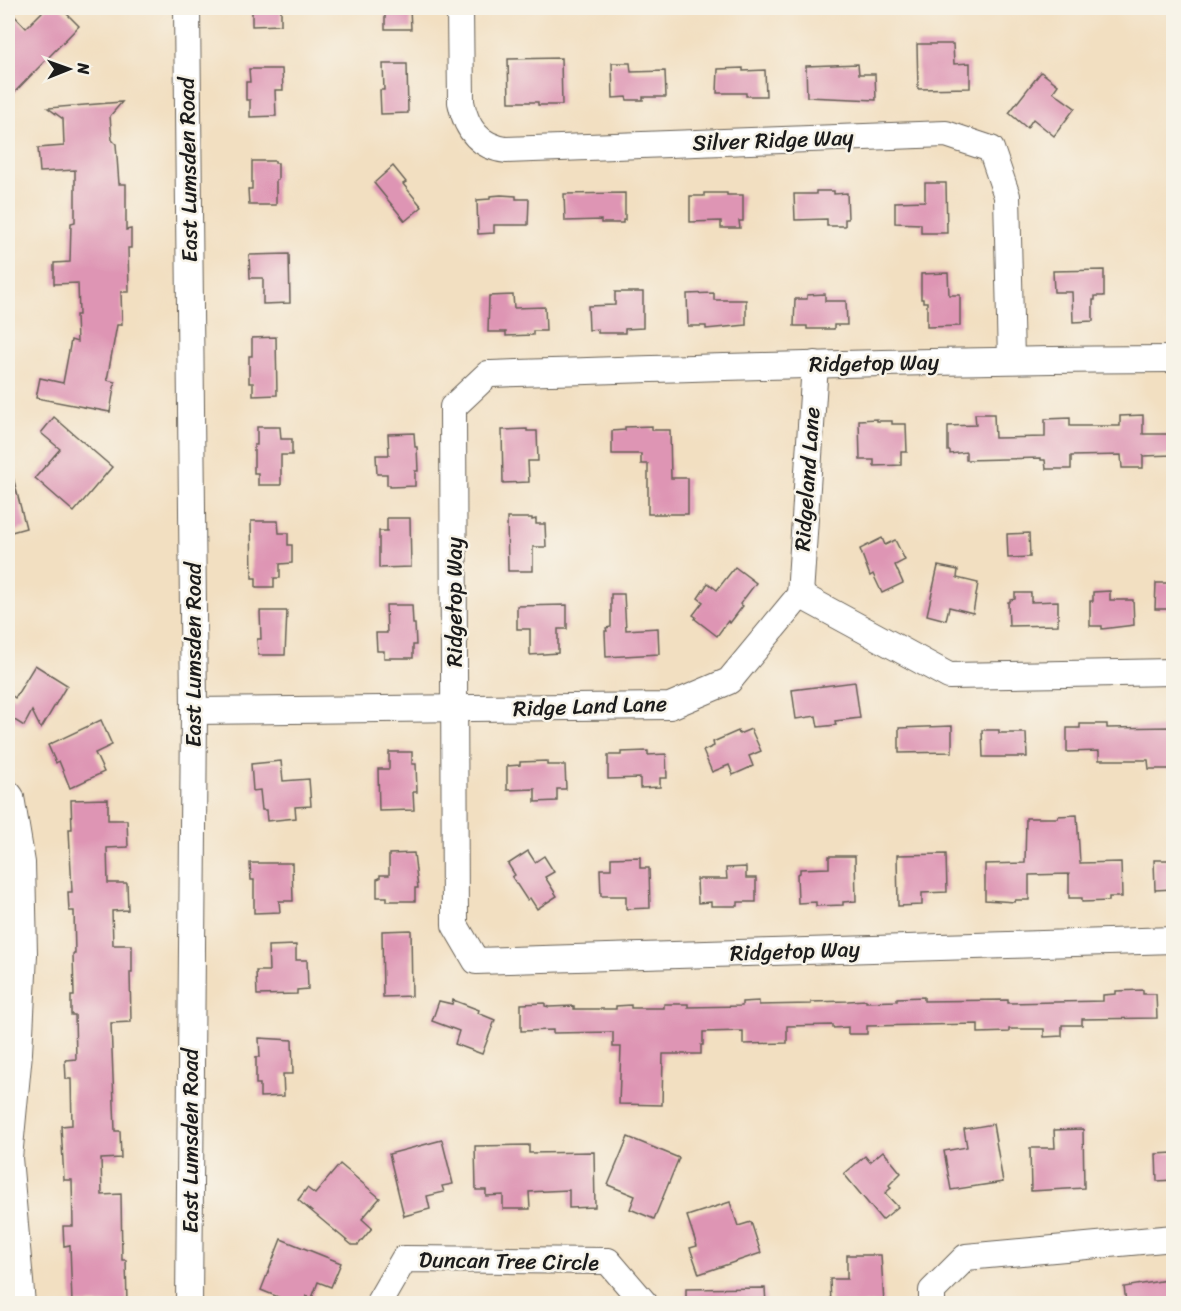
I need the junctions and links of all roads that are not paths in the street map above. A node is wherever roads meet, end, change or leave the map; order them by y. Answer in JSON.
{"nodes":[{"id":1,"x":187,"y":8,"type":"edge"},
{"id":2,"x":460,"y":8,"type":"edge"},
{"id":3,"x":1011,"y":360,"type":"junction"},
{"id":4,"x":1173,"y":360,"type":"edge"},
{"id":5,"x":815,"y":364,"type":"junction"},
{"id":6,"x":800,"y":595,"type":"junction"},
{"id":7,"x":1173,"y":672,"type":"edge"},
{"id":8,"x":455,"y":710,"type":"junction"},
{"id":9,"x":194,"y":711,"type":"junction"},
{"id":10,"x":8,"y":794,"type":"edge"},
{"id":11,"x":1173,"y":940,"type":"edge"},
{"id":12,"x":1173,"y":1238,"type":"edge"},
{"id":13,"x":22,"y":1304,"type":"edge"},
{"id":14,"x":189,"y":1304,"type":"edge"},
{"id":15,"x":378,"y":1304,"type":"edge"},
{"id":16,"x":645,"y":1304,"type":"edge"},
{"id":17,"x":932,"y":1304,"type":"edge"}],
"edges":[{"from":1,"to":9,"type":"street","name":"East Lumsden Road"},
{"from":2,"to":3,"type":"street","name":"Silver Ridge Way"},
{"from":3,"to":4,"type":"street","name":"Ridgetop Way"},
{"from":3,"to":5,"type":"street","name":"Ridgetop Way"},
{"from":5,"to":6,"type":"street","name":"Ridgeland Lane"},
{"from":5,"to":8,"type":"street","name":"Ridgetop Way"},
{"from":6,"to":7,"type":"street"},
{"from":6,"to":8,"type":"street","name":"Ridge Land Lane"},
{"from":8,"to":9,"type":"street","name":"Ridge Land Lane"},
{"from":8,"to":11,"type":"street","name":"Ridgetop Way"},
{"from":9,"to":14,"type":"street","name":"East Lumsden Road"},
{"from":10,"to":13,"type":"street"},
{"from":12,"to":17,"type":"street"},
{"from":15,"to":16,"type":"street","name":"Duncan Tree Circle"}]}
